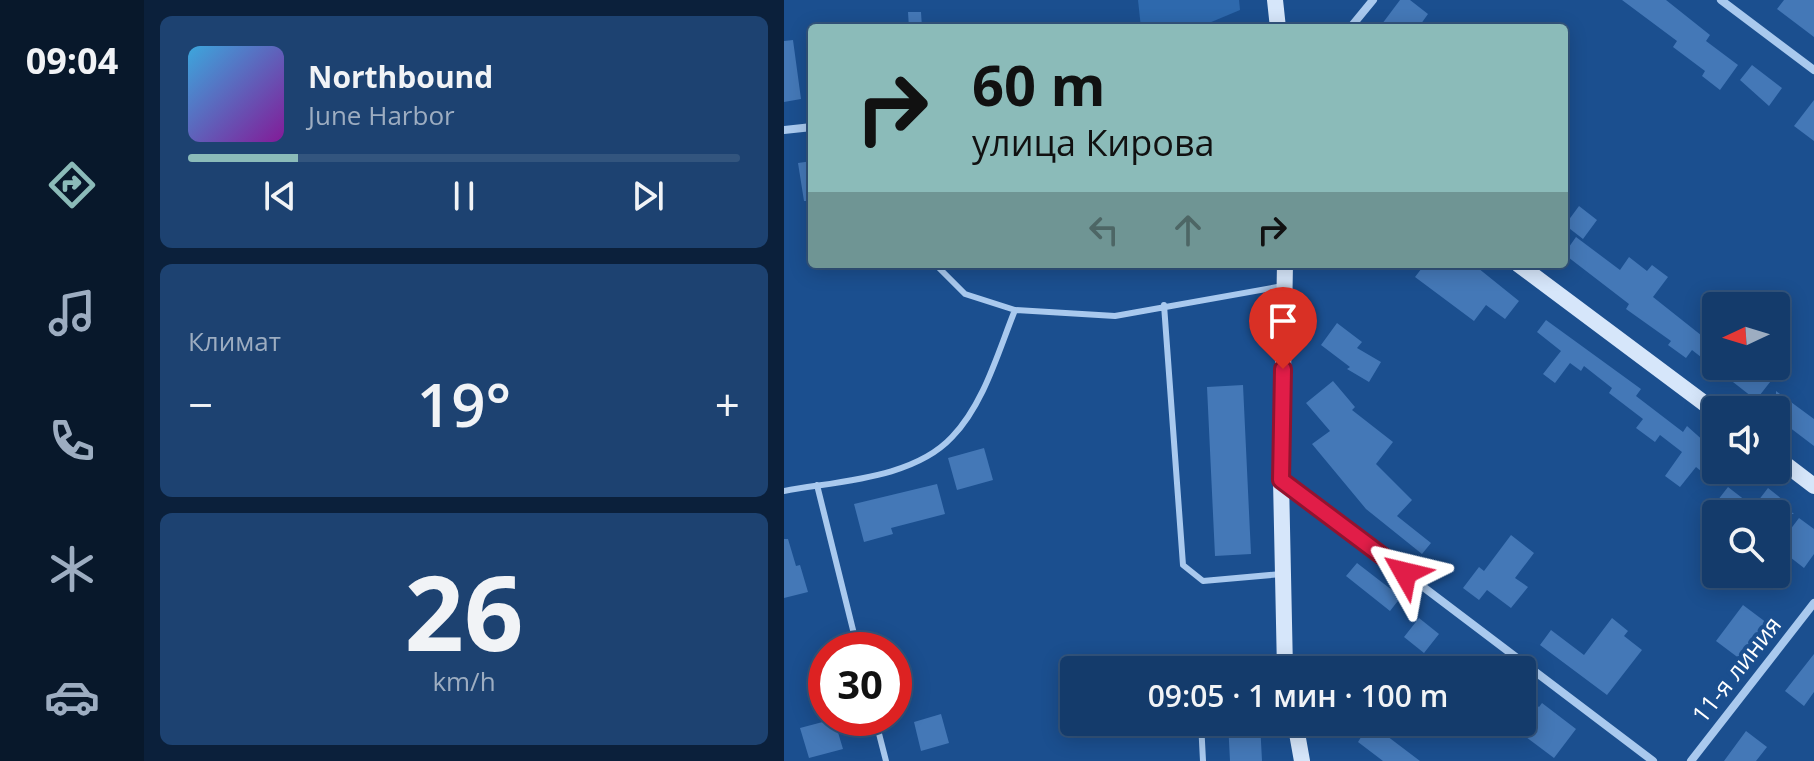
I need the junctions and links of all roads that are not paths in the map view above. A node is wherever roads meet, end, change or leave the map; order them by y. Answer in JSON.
{"nodes":[{"id":1,"x":1275,"y":0,"type":"edge"},
{"id":2,"x":1373,"y":0,"type":"edge"},
{"id":3,"x":1721,"y":0,"type":"edge"},
{"id":4,"x":1278,"y":24,"type":"edge"},
{"id":5,"x":1353,"y":24,"type":"edge"},
{"id":6,"x":1814,"y":70,"type":"edge"},
{"id":7,"x":808,"y":127,"type":"edge"},
{"id":8,"x":784,"y":130,"type":"edge"},
{"id":9,"x":939,"y":268,"type":"edge"},
{"id":10,"x":1285,"y":268,"type":"edge"},
{"id":11,"x":1523,"y":268,"type":"edge"},
{"id":12,"x":1284,"y":286,"type":"junction"},
{"id":13,"x":1164,"y":305,"type":"junction"},
{"id":14,"x":1015,"y":310,"type":"junction"},
{"id":15,"x":1702,"y":402,"type":"edge"},
{"id":16,"x":1790,"y":468,"type":"edge"},
{"id":17,"x":1281,"y":480,"type":"junction"},
{"id":18,"x":817,"y":485,"type":"junction"},
{"id":19,"x":1814,"y":486,"type":"edge"},
{"id":20,"x":784,"y":491,"type":"edge"},
{"id":21,"x":1282,"y":574,"type":"junction"},
{"id":22,"x":1814,"y":603,"type":"edge"},
{"id":23,"x":854,"y":632,"type":"edge"},
{"id":24,"x":1284,"y":656,"type":"edge"},
{"id":25,"x":880,"y":736,"type":"edge"},
{"id":26,"x":1202,"y":736,"type":"edge"},
{"id":27,"x":1298,"y":736,"type":"edge"},
{"id":28,"x":886,"y":761,"type":"edge"},
{"id":29,"x":1203,"y":761,"type":"edge"},
{"id":30,"x":1302,"y":761,"type":"edge"},
{"id":31,"x":1653,"y":761,"type":"edge"},
{"id":32,"x":1691,"y":761,"type":"edge"}],
"edges":[{"from":1,"to":4,"type":"street"},
{"from":2,"to":5,"type":"street"},
{"from":3,"to":6,"type":"street"},
{"from":7,"to":8,"type":"street"},
{"from":9,"to":14,"type":"lane"},
{"from":10,"to":12,"type":"street"},
{"from":11,"to":15,"type":"street"},
{"from":12,"to":13,"type":"lane"},
{"from":12,"to":17,"type":"street"},
{"from":13,"to":14,"type":"lane"},
{"from":13,"to":21,"type":"lane"},
{"from":14,"to":18,"type":"lane"},
{"from":16,"to":19,"type":"street"},
{"from":17,"to":21,"type":"street"},
{"from":17,"to":31,"type":"street"},
{"from":18,"to":20,"type":"lane"},
{"from":18,"to":23,"type":"lane"},
{"from":21,"to":24,"type":"street"},
{"from":22,"to":32,"type":"street","name":"11-я линия"},
{"from":25,"to":28,"type":"lane"},
{"from":26,"to":29,"type":"lane"},
{"from":27,"to":30,"type":"street"}]}
